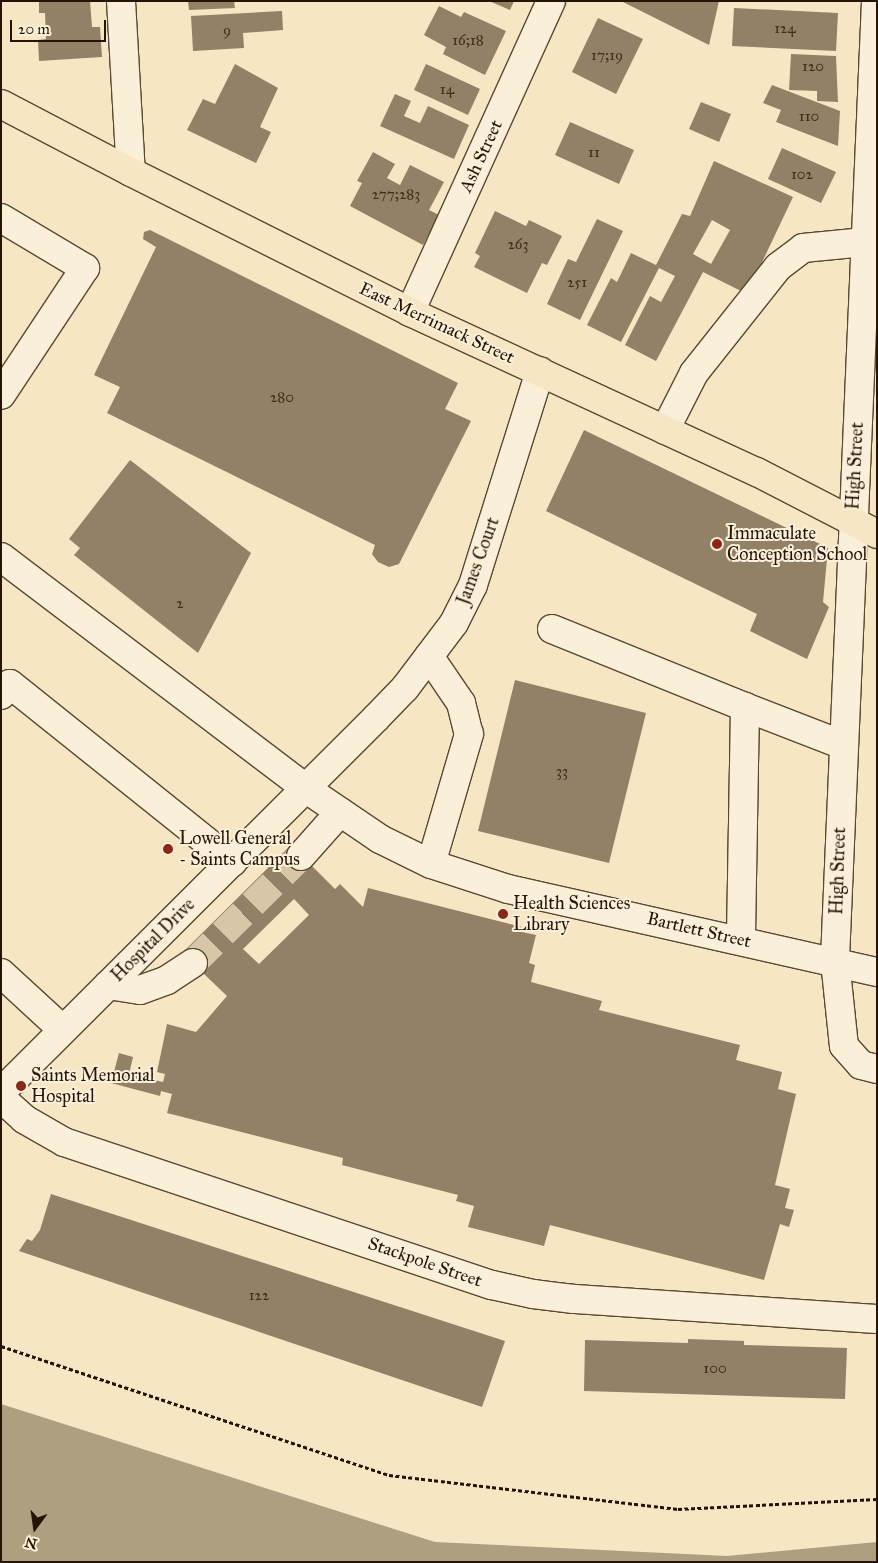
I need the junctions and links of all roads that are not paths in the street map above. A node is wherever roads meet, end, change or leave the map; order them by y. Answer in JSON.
{"nodes":[{"id":1,"x":121,"y":1,"type":"edge"},
{"id":2,"x":551,"y":1,"type":"edge"},
{"id":3,"x":876,"y":1,"type":"edge"},
{"id":4,"x":1,"y":104,"type":"edge"},
{"id":5,"x":1,"y":122,"type":"edge"},
{"id":6,"x":65,"y":137,"type":"junction"},
{"id":7,"x":131,"y":172,"type":"junction"},
{"id":8,"x":1,"y":218,"type":"edge"},
{"id":9,"x":865,"y":242,"type":"junction"},
{"id":10,"x":410,"y":312,"type":"junction"},
{"id":11,"x":540,"y":371,"type":"junction"},
{"id":12,"x":1,"y":395,"type":"edge"},
{"id":13,"x":665,"y":430,"type":"junction"},
{"id":14,"x":852,"y":519,"type":"junction"},
{"id":15,"x":877,"y":534,"type":"edge"},
{"id":16,"x":1,"y":557,"type":"edge"},
{"id":17,"x":552,"y":630,"type":"dead end"},
{"id":18,"x":429,"y":656,"type":"junction"},
{"id":19,"x":1,"y":695,"type":"edge"},
{"id":20,"x":745,"y":707,"type":"junction"},
{"id":21,"x":843,"y":745,"type":"junction"},
{"id":22,"x":306,"y":788,"type":"junction"},
{"id":23,"x":340,"y":812,"type":"junction"},
{"id":24,"x":301,"y":856,"type":"tunnel mouth"},
{"id":25,"x":232,"y":862,"type":"junction"},
{"id":26,"x":431,"y":864,"type":"junction"},
{"id":27,"x":741,"y":940,"type":"junction"},
{"id":28,"x":835,"y":961,"type":"junction"},
{"id":29,"x":193,"y":963,"type":"tunnel mouth"},
{"id":30,"x":877,"y":972,"type":"edge"},
{"id":31,"x":1,"y":973,"type":"edge"},
{"id":32,"x":108,"y":985,"type":"junction"},
{"id":33,"x":64,"y":1030,"type":"junction"},
{"id":34,"x":877,"y":1069,"type":"edge"},
{"id":35,"x":1,"y":1092,"type":"edge"},
{"id":36,"x":1,"y":1098,"type":"edge"},
{"id":37,"x":877,"y":1318,"type":"edge"}],
"edges":[{"from":1,"to":7,"type":"street"},
{"from":2,"to":10,"type":"street","name":"Ash Street"},
{"from":3,"to":9,"type":"street","name":"High Street"},
{"from":4,"to":6,"type":"main road","name":"East Merrimack Street"},
{"from":5,"to":6,"type":"main road"},
{"from":6,"to":7,"type":"main road","name":"East Merrimack Street"},
{"from":7,"to":10,"type":"main road","name":"East Merrimack Street"},
{"from":8,"to":12,"type":"street"},
{"from":9,"to":13,"type":"street"},
{"from":9,"to":14,"type":"street","name":"High Street"},
{"from":10,"to":11,"type":"main road","name":"East Merrimack Street"},
{"from":11,"to":13,"type":"main road","name":"East Merrimack Street"},
{"from":11,"to":18,"type":"street","name":"James Court"},
{"from":13,"to":14,"type":"main road","name":"East Merrimack Street"},
{"from":14,"to":15,"type":"main road","name":"East Merrimack Street"},
{"from":14,"to":21,"type":"street","name":"High Street"},
{"from":16,"to":22,"type":"street","name":"Bartlett Street"},
{"from":17,"to":20,"type":"street"},
{"from":18,"to":22,"type":"street","name":"James Court"},
{"from":18,"to":26,"type":"street"},
{"from":19,"to":25,"type":"street"},
{"from":20,"to":21,"type":"street"},
{"from":20,"to":27,"type":"street"},
{"from":21,"to":28,"type":"street","name":"High Street"},
{"from":22,"to":23,"type":"street","name":"Bartlett Street"},
{"from":22,"to":25,"type":"street","name":"Hospital Drive"},
{"from":23,"to":24,"type":"street"},
{"from":23,"to":26,"type":"street","name":"Bartlett Street"},
{"from":25,"to":32,"type":"street","name":"Hospital Drive"},
{"from":26,"to":27,"type":"street","name":"Bartlett Street"},
{"from":27,"to":28,"type":"street","name":"Bartlett Street"},
{"from":28,"to":30,"type":"street","name":"Bartlett Street"},
{"from":28,"to":34,"type":"street","name":"High Street"},
{"from":29,"to":32,"type":"street"},
{"from":31,"to":33,"type":"street"},
{"from":32,"to":33,"type":"street","name":"Hospital Drive"},
{"from":33,"to":35,"type":"street","name":"Hospital Drive"},
{"from":36,"to":37,"type":"street","name":"Stackpole Street"}]}
